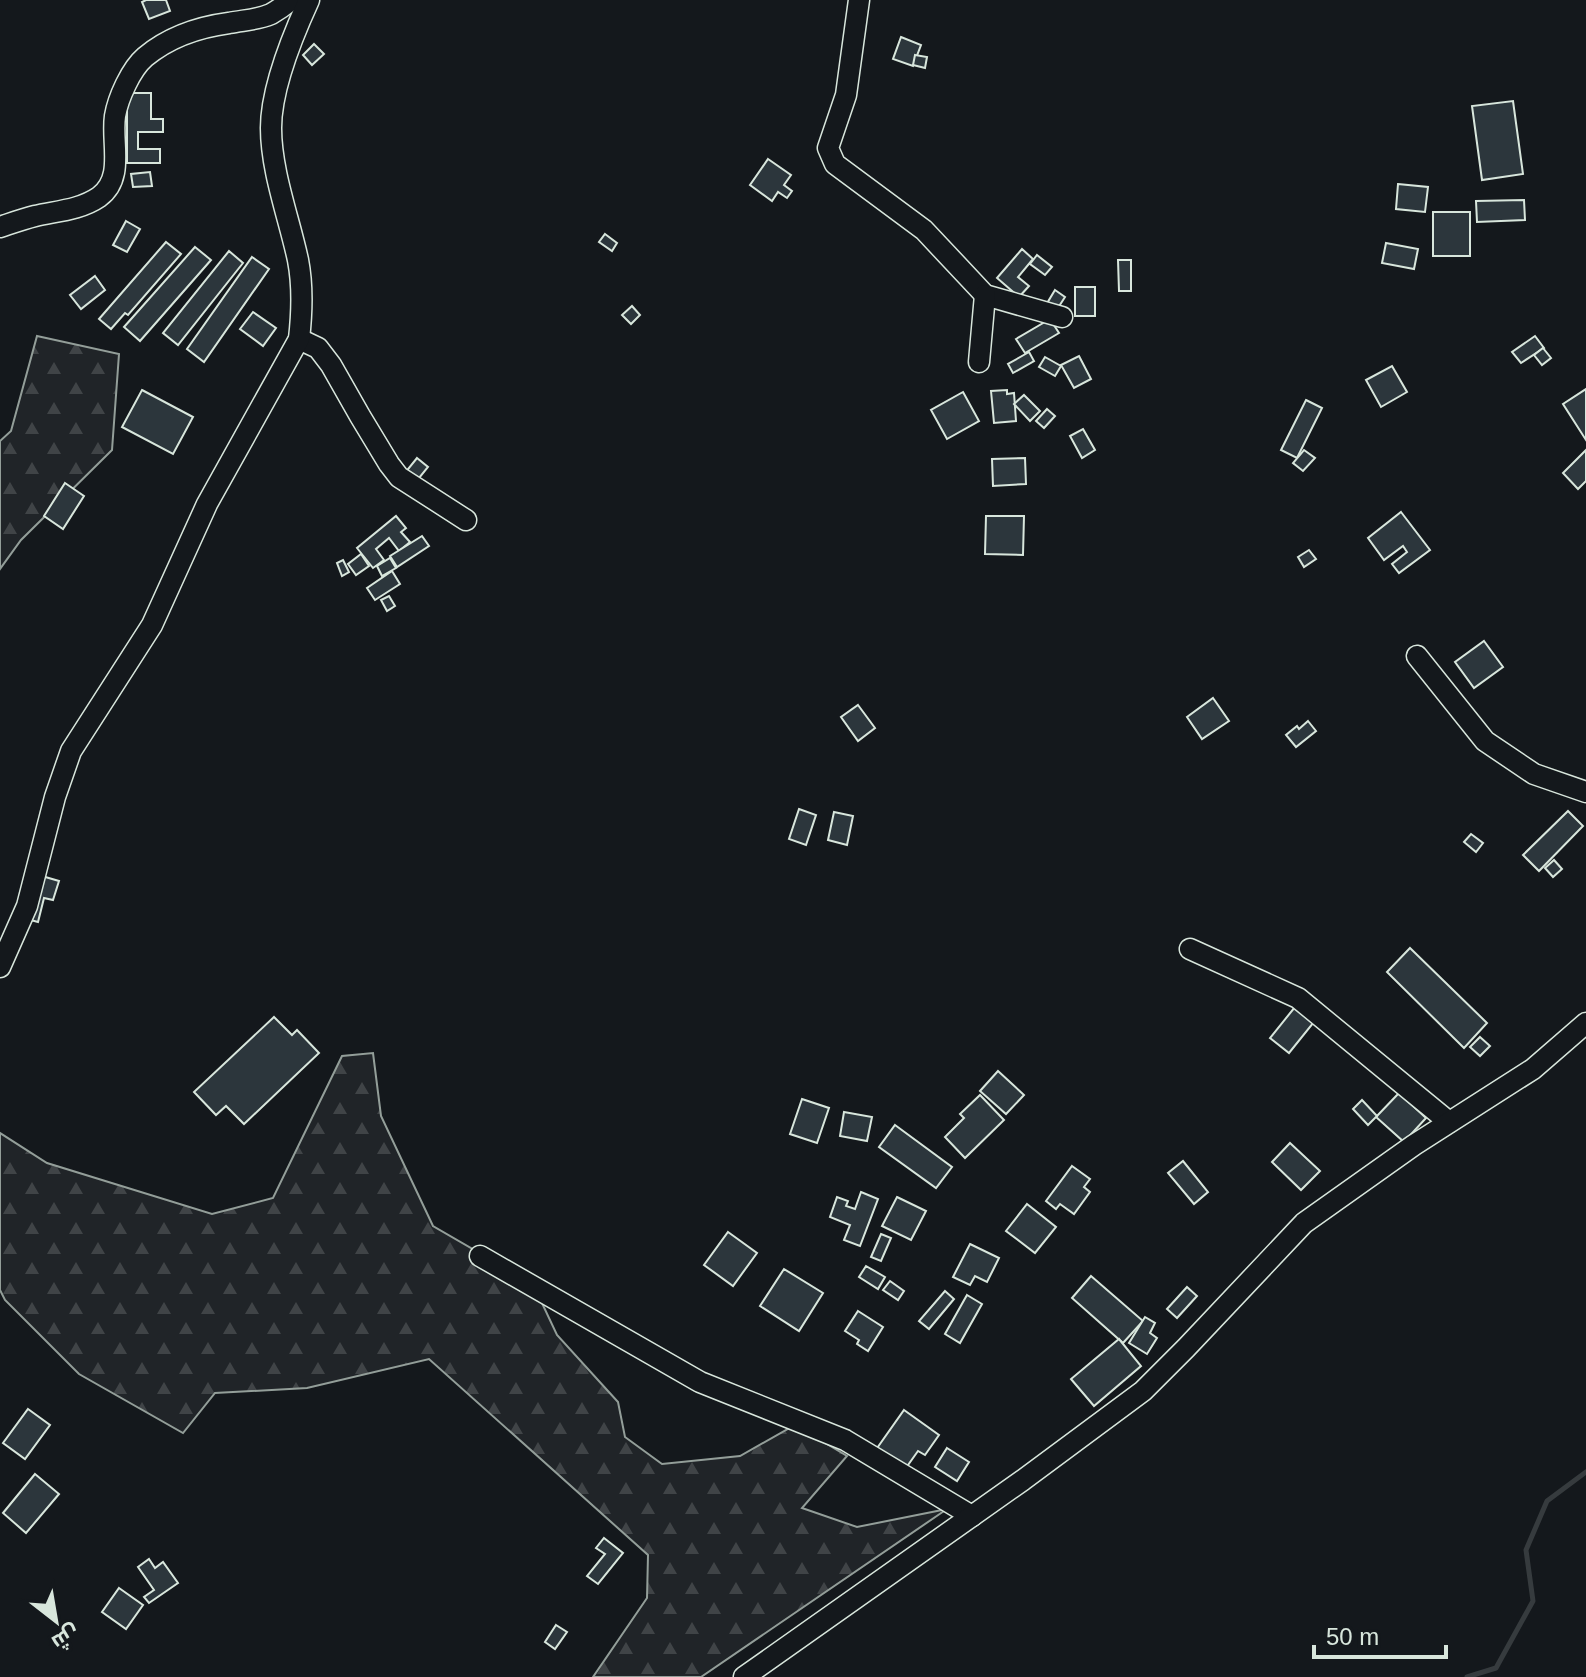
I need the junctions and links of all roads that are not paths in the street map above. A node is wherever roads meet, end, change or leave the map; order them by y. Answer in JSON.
{"nodes":[{"id":1,"x":291,"y":0,"type":"edge"},
{"id":2,"x":309,"y":0,"type":"edge"},
{"id":3,"x":859,"y":0,"type":"edge"},
{"id":4,"x":0,"y":227,"type":"edge"},
{"id":5,"x":985,"y":295,"type":"junction"},
{"id":6,"x":1062,"y":317,"type":"dead end"},
{"id":7,"x":299,"y":339,"type":"junction"},
{"id":8,"x":979,"y":362,"type":"dead end"},
{"id":9,"x":466,"y":520,"type":"dead end"},
{"id":10,"x":1417,"y":656,"type":"dead end"},
{"id":11,"x":1586,"y":792,"type":"edge"},
{"id":12,"x":1190,"y":949,"type":"dead end"},
{"id":13,"x":0,"y":967,"type":"edge"},
{"id":14,"x":1586,"y":1023,"type":"edge"},
{"id":15,"x":1449,"y":1122,"type":"junction"},
{"id":16,"x":480,"y":1256,"type":"dead end"},
{"id":17,"x":972,"y":1516,"type":"junction"},
{"id":18,"x":744,"y":1677,"type":"edge"}],
"edges":[{"from":1,"to":4,"type":"street"},
{"from":2,"to":7,"type":"street"},
{"from":3,"to":5,"type":"street"},
{"from":5,"to":6,"type":"street"},
{"from":5,"to":8,"type":"street"},
{"from":7,"to":9,"type":"street"},
{"from":7,"to":13,"type":"street"},
{"from":10,"to":11,"type":"street"},
{"from":12,"to":15,"type":"street"},
{"from":14,"to":15,"type":"street"},
{"from":15,"to":17,"type":"street"},
{"from":16,"to":17,"type":"street"},
{"from":17,"to":18,"type":"street"}]}
